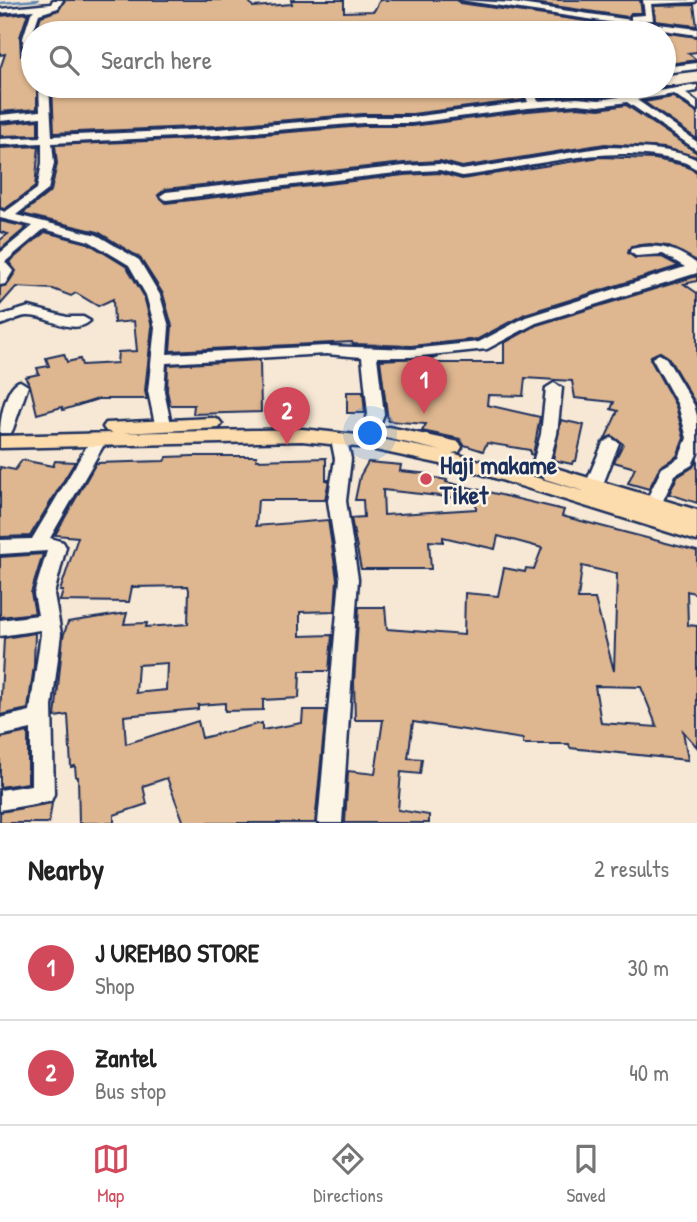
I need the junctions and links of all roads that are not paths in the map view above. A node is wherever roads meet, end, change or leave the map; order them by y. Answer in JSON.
{"nodes":[{"id":1,"x":59,"y":0,"type":"edge"},
{"id":2,"x":464,"y":0,"type":"edge"},
{"id":3,"x":695,"y":0,"type":"edge"},
{"id":4,"x":666,"y":1,"type":"edge"},
{"id":5,"x":45,"y":9,"type":"junction"},
{"id":6,"x":0,"y":11,"type":"edge"},
{"id":7,"x":618,"y":19,"type":"junction"},
{"id":8,"x":32,"y":21,"type":"edge"},
{"id":9,"x":630,"y":21,"type":"edge"},
{"id":10,"x":676,"y":29,"type":"edge"},
{"id":11,"x":697,"y":32,"type":"edge"},
{"id":12,"x":697,"y":66,"type":"edge"},
{"id":13,"x":676,"y":69,"type":"edge"},
{"id":14,"x":697,"y":88,"type":"edge"},
{"id":15,"x":676,"y":91,"type":"joint"},
{"id":16,"x":44,"y":98,"type":"edge"},
{"id":17,"x":532,"y":98,"type":"edge"},
{"id":18,"x":634,"y":98,"type":"edge"},
{"id":19,"x":628,"y":99,"type":"junction"},
{"id":20,"x":534,"y":104,"type":"junction"},
{"id":21,"x":697,"y":107,"type":"edge"},
{"id":22,"x":44,"y":114,"type":"junction"},
{"id":23,"x":0,"y":118,"type":"edge"},
{"id":24,"x":48,"y":138,"type":"junction"},
{"id":25,"x":0,"y":142,"type":"edge"},
{"id":26,"x":696,"y":147,"type":"edge"},
{"id":27,"x":695,"y":161,"type":"edge"},
{"id":28,"x":166,"y":196,"type":"dead end"},
{"id":29,"x":4,"y":215,"type":"edge"},
{"id":30,"x":42,"y":225,"type":"junction"},
{"id":31,"x":636,"y":252,"type":"dead end"},
{"id":32,"x":0,"y":262,"type":"edge"},
{"id":33,"x":697,"y":268,"type":"edge"},
{"id":34,"x":0,"y":281,"type":"edge"},
{"id":35,"x":0,"y":321,"type":"edge"},
{"id":36,"x":83,"y":321,"type":"dead end"},
{"id":37,"x":369,"y":353,"type":"junction"},
{"id":38,"x":659,"y":358,"type":"dead end"},
{"id":39,"x":160,"y":359,"type":"junction"},
{"id":40,"x":20,"y":386,"type":"dead end"},
{"id":41,"x":554,"y":388,"type":"dead end"},
{"id":42,"x":163,"y":424,"type":"junction"},
{"id":43,"x":2,"y":433,"type":"edge"},
{"id":44,"x":368,"y":436,"type":"junction"},
{"id":45,"x":339,"y":439,"type":"junction"},
{"id":46,"x":98,"y":441,"type":"junction"},
{"id":47,"x":611,"y":443,"type":"dead end"},
{"id":48,"x":539,"y":470,"type":"junction"},
{"id":49,"x":590,"y":493,"type":"junction"},
{"id":50,"x":653,"y":505,"type":"junction"},
{"id":51,"x":697,"y":517,"type":"edge"},
{"id":52,"x":697,"y":533,"type":"edge"},
{"id":53,"x":37,"y":545,"type":"junction"},
{"id":54,"x":0,"y":547,"type":"edge"},
{"id":55,"x":48,"y":621,"type":"junction"},
{"id":56,"x":0,"y":628,"type":"edge"},
{"id":57,"x":41,"y":717,"type":"junction"},
{"id":58,"x":0,"y":727,"type":"edge"},
{"id":59,"x":0,"y":800,"type":"edge"},
{"id":60,"x":330,"y":823,"type":"edge"}],
"edges":[{"from":1,"to":5,"type":"street"},
{"from":2,"to":7,"type":"street"},
{"from":3,"to":4,"type":"street"},
{"from":4,"to":7,"type":"street"},
{"from":5,"to":6,"type":"street"},
{"from":5,"to":8,"type":"street"},
{"from":7,"to":9,"type":"street"},
{"from":10,"to":11,"type":"street"},
{"from":12,"to":13,"type":"street"},
{"from":14,"to":15,"type":"street"},
{"from":15,"to":21,"type":"street"},
{"from":16,"to":22,"type":"street"},
{"from":17,"to":20,"type":"street"},
{"from":18,"to":19,"type":"street"},
{"from":19,"to":20,"type":"street"},
{"from":19,"to":26,"type":"street"},
{"from":20,"to":24,"type":"street"},
{"from":22,"to":23,"type":"street"},
{"from":22,"to":24,"type":"street"},
{"from":24,"to":25,"type":"street"},
{"from":24,"to":29,"type":"street"},
{"from":27,"to":28,"type":"street"},
{"from":29,"to":30,"type":"street"},
{"from":30,"to":32,"type":"street"},
{"from":30,"to":39,"type":"street"},
{"from":31,"to":33,"type":"street"},
{"from":32,"to":34,"type":"street"},
{"from":33,"to":37,"type":"street"},
{"from":35,"to":36,"type":"street"},
{"from":37,"to":39,"type":"street"},
{"from":37,"to":44,"type":"street"},
{"from":38,"to":50,"type":"street"},
{"from":39,"to":42,"type":"street"},
{"from":40,"to":43,"type":"street"},
{"from":41,"to":48,"type":"street"},
{"from":42,"to":43,"type":"main road"},
{"from":42,"to":44,"type":"main road"},
{"from":43,"to":46,"type":"main road"},
{"from":44,"to":45,"type":"main road"},
{"from":44,"to":48,"type":"main road"},
{"from":44,"to":49,"type":"main road"},
{"from":45,"to":46,"type":"main road"},
{"from":45,"to":60,"type":"street"},
{"from":46,"to":53,"type":"street"},
{"from":47,"to":49,"type":"street"},
{"from":48,"to":49,"type":"main road"},
{"from":49,"to":50,"type":"main road"},
{"from":49,"to":52,"type":"main road"},
{"from":50,"to":51,"type":"main road"},
{"from":53,"to":54,"type":"street"},
{"from":53,"to":55,"type":"street"},
{"from":55,"to":56,"type":"street"},
{"from":55,"to":57,"type":"street"},
{"from":57,"to":58,"type":"street"},
{"from":57,"to":59,"type":"street"}]}
